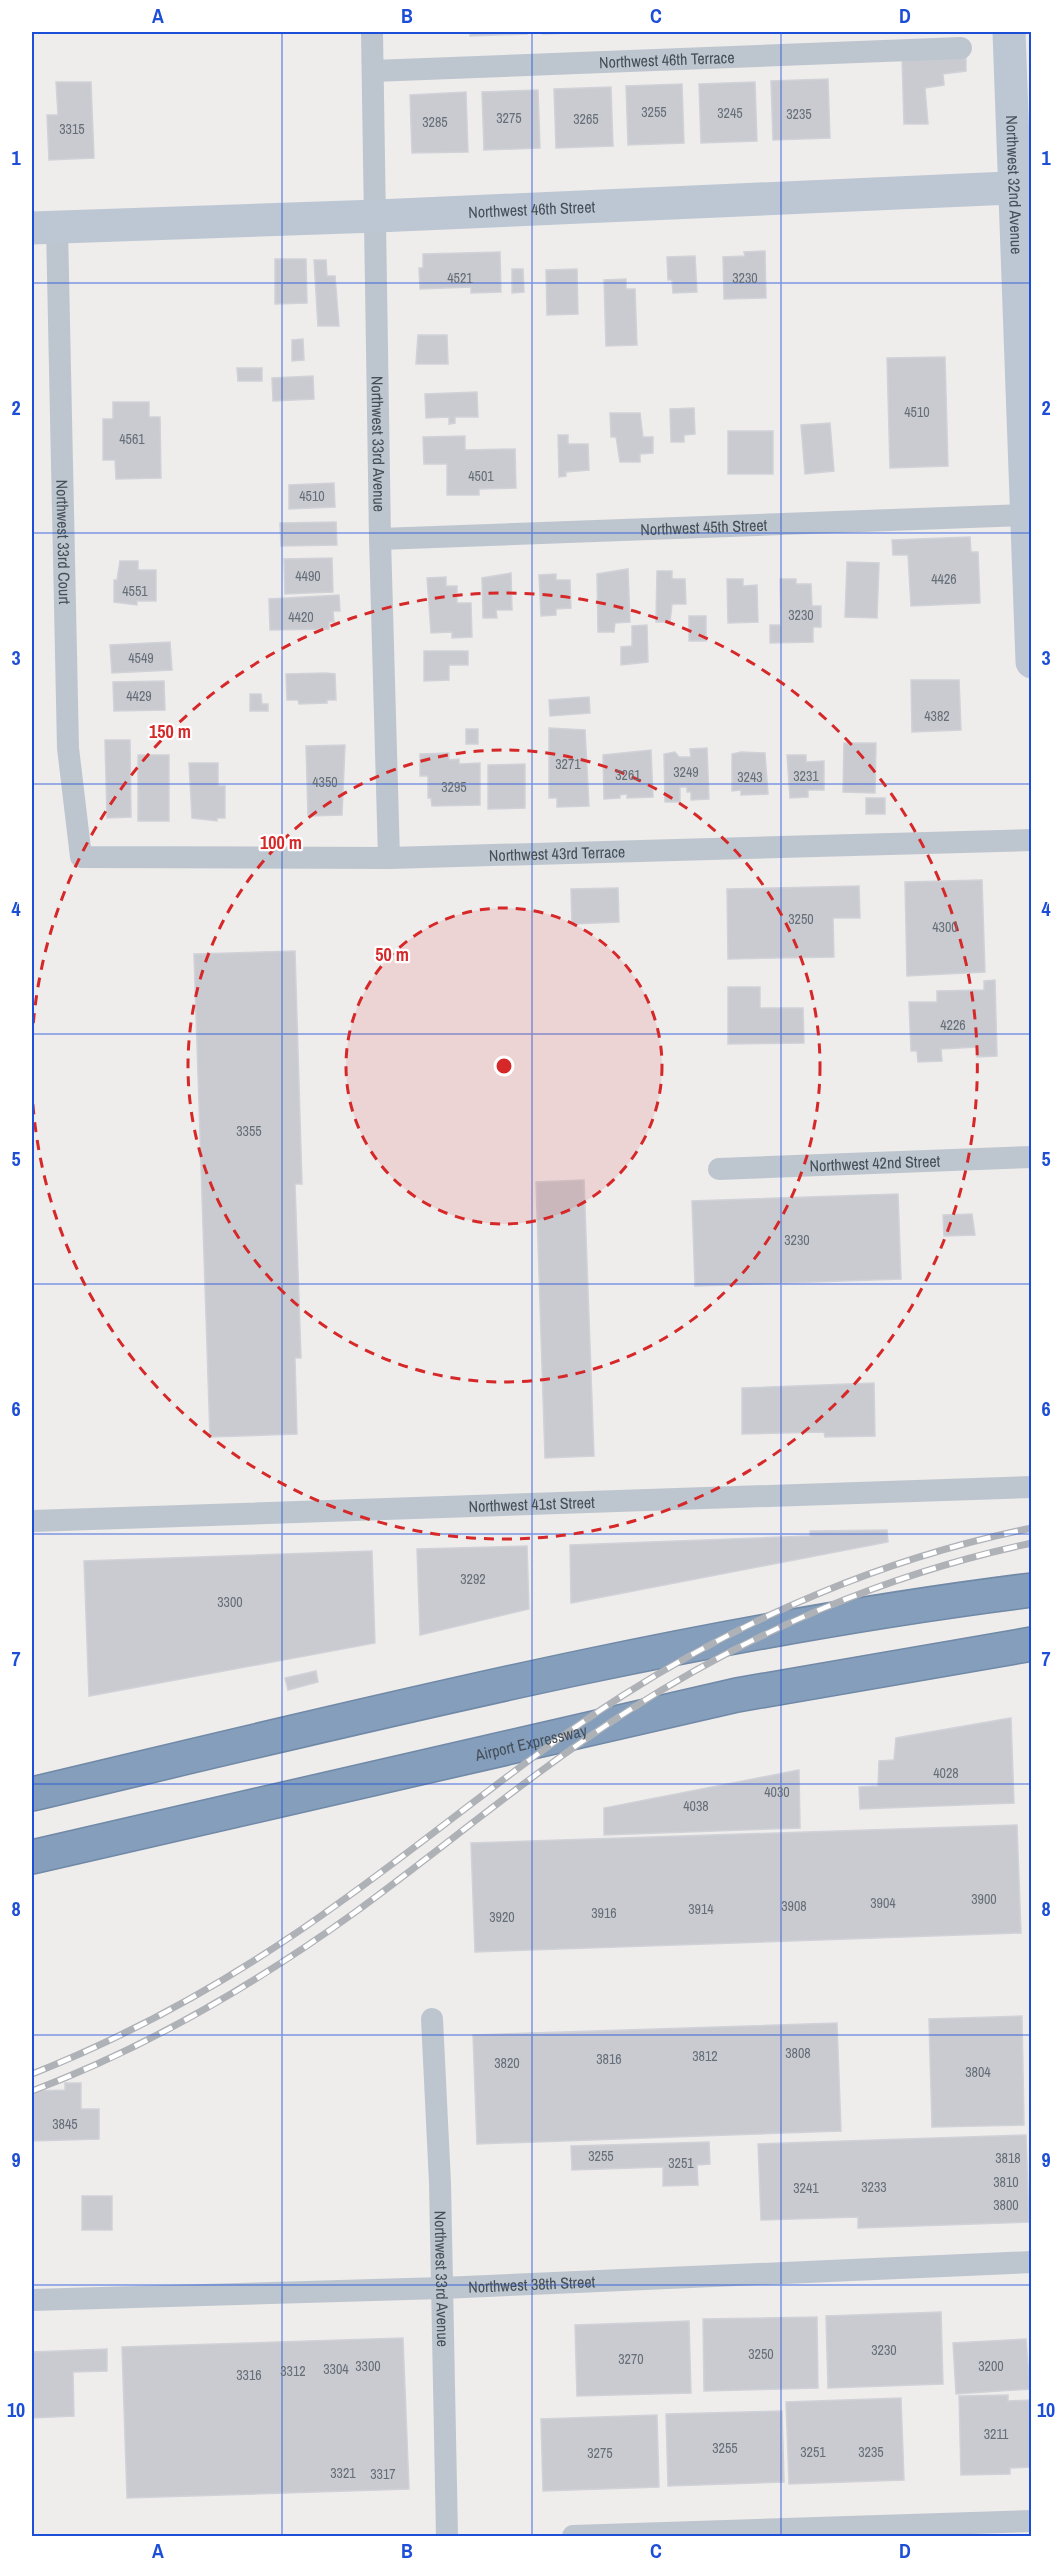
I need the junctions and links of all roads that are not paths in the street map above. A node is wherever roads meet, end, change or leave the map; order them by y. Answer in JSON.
{"nodes":[{"id":1,"x":372,"y":32,"type":"edge"},
{"id":2,"x":1009,"y":32,"type":"edge"},
{"id":3,"x":961,"y":48,"type":"dead end"},
{"id":4,"x":373,"y":71,"type":"junction"},
{"id":5,"x":1023,"y":187,"type":"edge"},
{"id":6,"x":377,"y":216,"type":"junction"},
{"id":7,"x":44,"y":227,"type":"edge"},
{"id":8,"x":1027,"y":432,"type":"edge"},
{"id":9,"x":1026,"y":514,"type":"junction"},
{"id":10,"x":380,"y":539,"type":"junction"},
{"id":11,"x":1032,"y":662,"type":"edge"},
{"id":12,"x":1032,"y":840,"type":"edge"},
{"id":13,"x":81,"y":856,"type":"joint"},
{"id":14,"x":389,"y":858,"type":"junction"},
{"id":15,"x":1032,"y":1157,"type":"edge"},
{"id":16,"x":719,"y":1169,"type":"dead end"},
{"id":17,"x":1032,"y":1487,"type":"edge"},
{"id":18,"x":32,"y":1521,"type":"edge"},
{"id":19,"x":1032,"y":1590,"type":"edge"},
{"id":20,"x":1032,"y":1644,"type":"edge"},
{"id":21,"x":32,"y":1794,"type":"edge"},
{"id":22,"x":32,"y":1857,"type":"edge"},
{"id":23,"x":432,"y":2019,"type":"dead end"},
{"id":24,"x":1032,"y":2262,"type":"edge"},
{"id":25,"x":442,"y":2288,"type":"junction"},
{"id":26,"x":32,"y":2300,"type":"edge"},
{"id":27,"x":1032,"y":2521,"type":"edge"},
{"id":28,"x":447,"y":2536,"type":"edge"},
{"id":29,"x":573,"y":2536,"type":"edge"}],
"edges":[{"from":1,"to":4,"type":"street","name":"Northwest 33rd Avenue"},
{"from":2,"to":5,"type":"street","name":"Northwest 32nd Avenue"},
{"from":3,"to":4,"type":"street","name":"Northwest 46th Terrace"},
{"from":4,"to":6,"type":"street","name":"Northwest 33rd Avenue"},
{"from":5,"to":6,"type":"street","name":"Northwest 46th Street"},
{"from":5,"to":8,"type":"street","name":"Northwest 32nd Avenue"},
{"from":6,"to":7,"type":"street","name":"Northwest 46th Street"},
{"from":6,"to":10,"type":"street","name":"Northwest 33rd Avenue"},
{"from":7,"to":13,"type":"street","name":"Northwest 33rd Court"},
{"from":8,"to":9,"type":"street","name":"Northwest 32nd Avenue"},
{"from":9,"to":10,"type":"street","name":"Northwest 45th Street"},
{"from":9,"to":11,"type":"street","name":"Northwest 32nd Avenue"},
{"from":10,"to":14,"type":"street","name":"Northwest 33rd Avenue"},
{"from":12,"to":14,"type":"street","name":"Northwest 43rd Terrace"},
{"from":13,"to":14,"type":"street","name":"Northwest 43rd Terrace"},
{"from":15,"to":16,"type":"street","name":"Northwest 42nd Street"},
{"from":17,"to":18,"type":"street","name":"Northwest 41st Street"},
{"from":19,"to":21,"type":"highway"},
{"from":20,"to":22,"type":"highway","name":"Airport Expressway"},
{"from":23,"to":25,"type":"street","name":"Northwest 33rd Avenue"},
{"from":24,"to":25,"type":"street","name":"Northwest 38th Street"},
{"from":25,"to":26,"type":"street","name":"Northwest 38th Street"},
{"from":25,"to":28,"type":"street","name":"Northwest 33rd Avenue"},
{"from":27,"to":29,"type":"street"}]}
